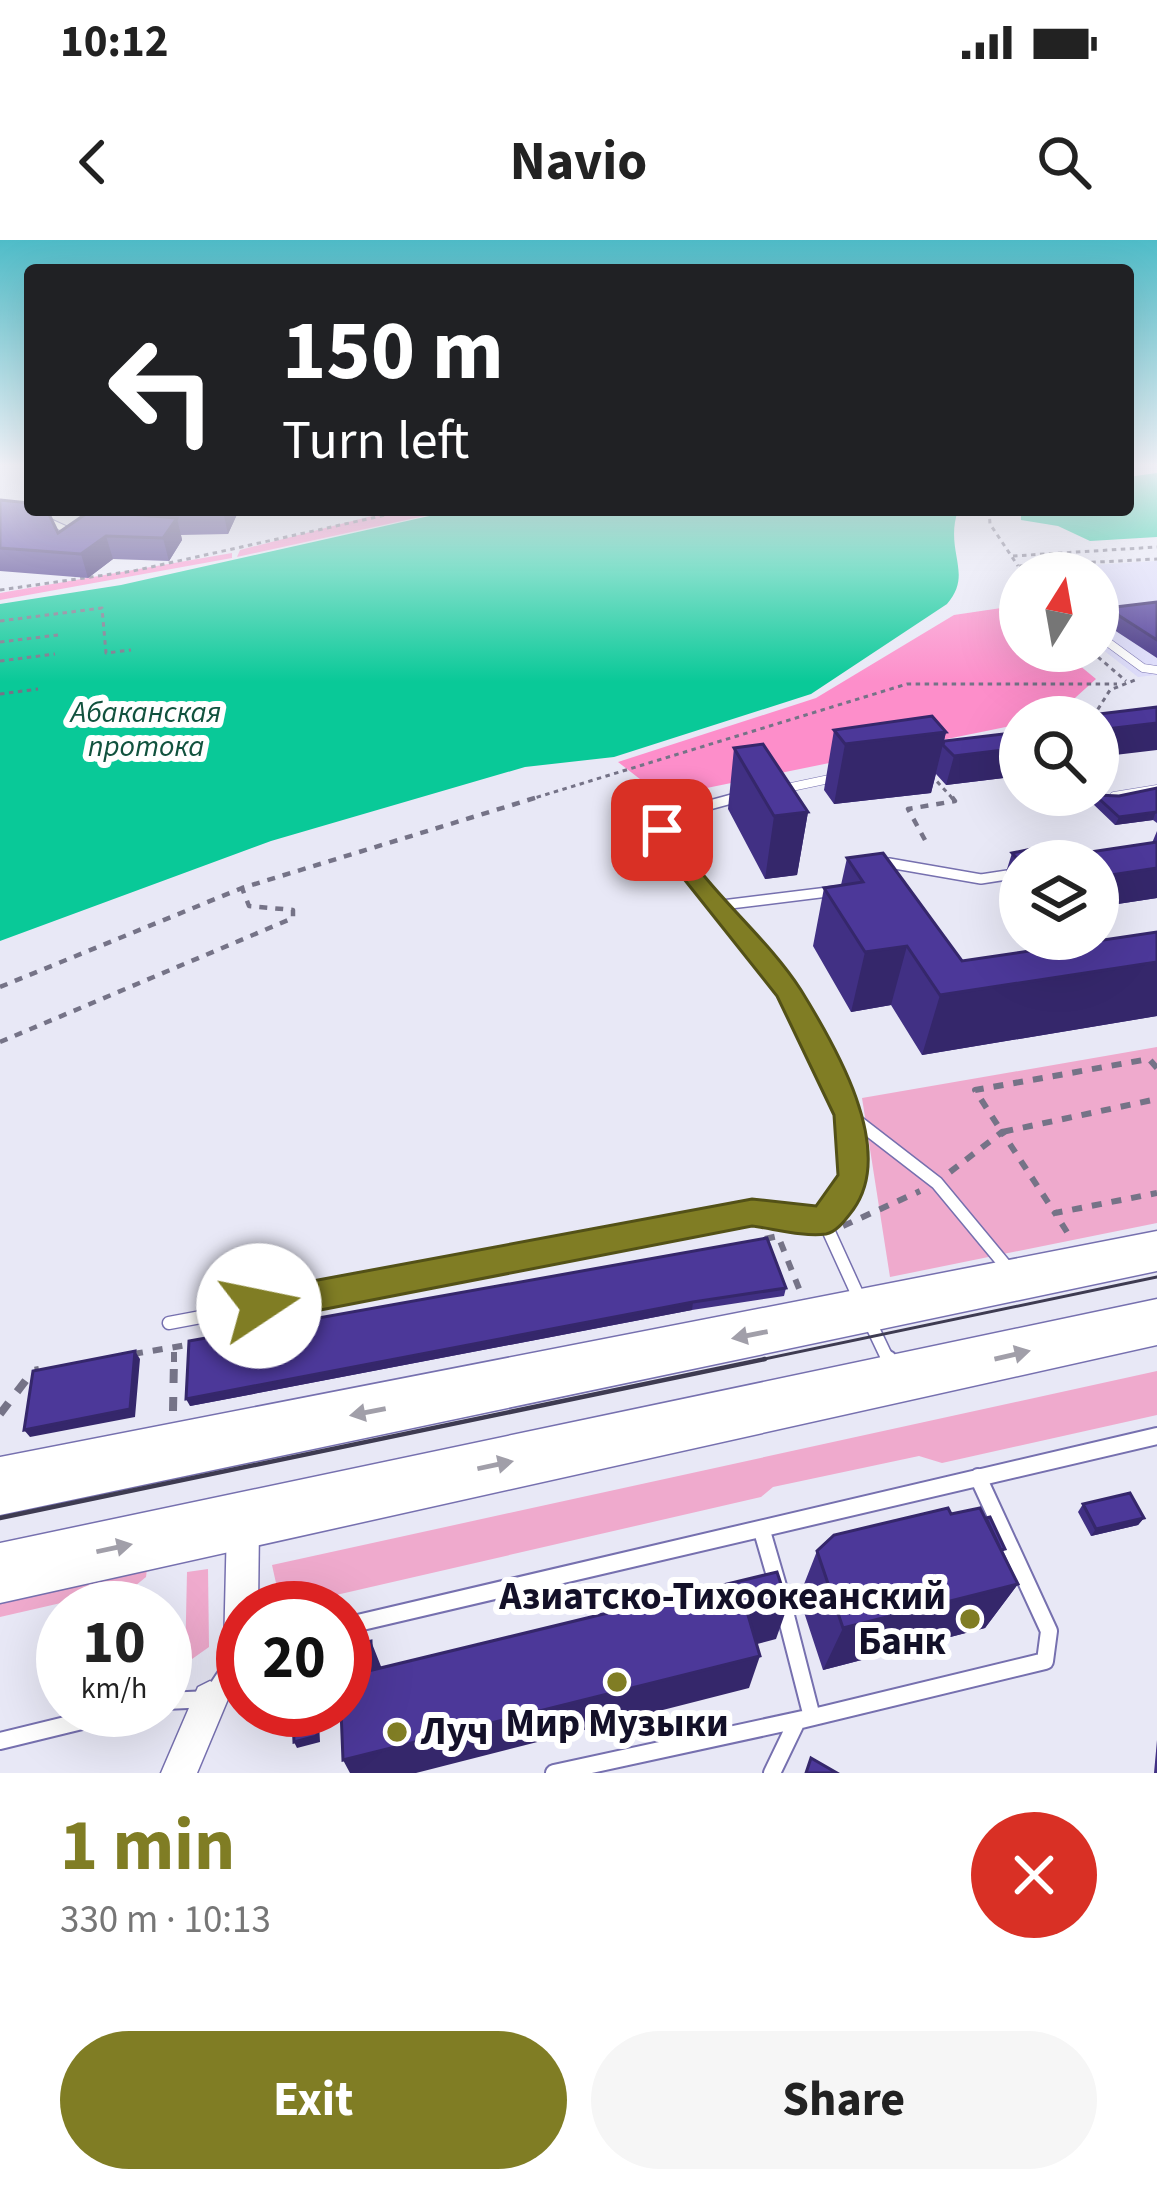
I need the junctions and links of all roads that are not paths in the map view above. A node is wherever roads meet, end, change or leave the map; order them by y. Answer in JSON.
{"nodes":[{"id":1,"x":1119,"y":650,"type":"edge"},
{"id":2,"x":1157,"y":670,"type":"edge"},
{"id":3,"x":850,"y":776,"type":"edge"},
{"id":4,"x":1157,"y":789,"type":"edge"},
{"id":5,"x":1119,"y":795,"type":"edge"},
{"id":6,"x":999,"y":876,"type":"edge"},
{"id":7,"x":862,"y":878,"type":"edge"},
{"id":8,"x":847,"y":889,"type":"edge"},
{"id":9,"x":714,"y":906,"type":"junction"},
{"id":10,"x":849,"y":1115,"type":"junction"},
{"id":11,"x":826,"y":1227,"type":"junction"},
{"id":12,"x":1157,"y":1251,"type":"edge"},
{"id":13,"x":1016,"y":1280,"type":"junction"},
{"id":14,"x":865,"y":1312,"type":"junction"},
{"id":15,"x":1157,"y":1322,"type":"edge"},
{"id":16,"x":169,"y":1323,"type":"dead end"},
{"id":17,"x":898,"y":1381,"type":"junction"},
{"id":18,"x":1157,"y":1436,"type":"edge"},
{"id":19,"x":978,"y":1477,"type":"junction"},
{"id":20,"x":0,"y":1486,"type":"edge"},
{"id":21,"x":243,"y":1517,"type":"junction"},
{"id":22,"x":762,"y":1531,"type":"junction"},
{"id":23,"x":0,"y":1573,"type":"edge"},
{"id":24,"x":243,"y":1581,"type":"edge"},
{"id":25,"x":372,"y":1620,"type":"edge"},
{"id":26,"x":216,"y":1690,"type":"edge"},
{"id":27,"x":210,"y":1699,"type":"junction"},
{"id":28,"x":192,"y":1700,"type":"edge"},
{"id":29,"x":804,"y":1719,"type":"junction"},
{"id":30,"x":36,"y":1732,"type":"edge"},
{"id":31,"x":0,"y":1741,"type":"edge"},
{"id":32,"x":179,"y":1773,"type":"edge"},
{"id":33,"x":554,"y":1773,"type":"edge"},
{"id":34,"x":772,"y":1773,"type":"edge"}],
"edges":[{"from":1,"to":2,"type":"lane"},
{"from":3,"to":9,"type":"lane"},
{"from":4,"to":5,"type":"lane"},
{"from":6,"to":7,"type":"lane"},
{"from":8,"to":9,"type":"lane"},
{"from":9,"to":10,"type":"lane"},
{"from":10,"to":11,"type":"lane"},
{"from":10,"to":13,"type":"lane"},
{"from":11,"to":14,"type":"lane"},
{"from":11,"to":16,"type":"lane"},
{"from":12,"to":13,"type":"highway"},
{"from":13,"to":14,"type":"highway"},
{"from":14,"to":17,"type":"lane"},
{"from":14,"to":20,"type":"highway","one_way":true},
{"from":17,"to":15,"type":"highway","one_way":true},
{"from":21,"to":17,"type":"highway","one_way":true},
{"from":18,"to":19,"type":"lane"},
{"from":19,"to":22,"type":"lane"},
{"from":19,"to":29,"type":"lane"},
{"from":23,"to":21,"type":"highway","one_way":true},
{"from":21,"to":24,"type":"street"},
{"from":22,"to":25,"type":"lane"},
{"from":22,"to":29,"type":"lane"},
{"from":26,"to":27,"type":"lane"},
{"from":27,"to":28,"type":"lane"},
{"from":27,"to":32,"type":"street"},
{"from":29,"to":33,"type":"lane"},
{"from":29,"to":34,"type":"lane"},
{"from":30,"to":31,"type":"lane"}]}
